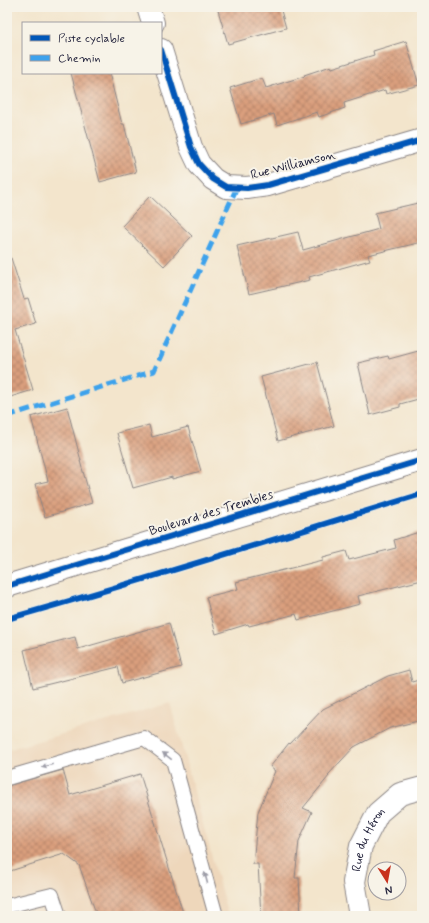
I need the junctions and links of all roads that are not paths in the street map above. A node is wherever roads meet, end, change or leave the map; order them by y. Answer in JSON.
{"nodes":[{"id":1,"x":148,"y":7,"type":"edge"},
{"id":2,"x":153,"y":22,"type":"edge"},
{"id":3,"x":162,"y":53,"type":"edge"},
{"id":4,"x":422,"y":140,"type":"edge"},
{"id":5,"x":422,"y":460,"type":"edge"},
{"id":6,"x":7,"y":586,"type":"edge"},
{"id":7,"x":7,"y":778,"type":"edge"},
{"id":8,"x":422,"y":788,"type":"edge"},
{"id":9,"x":7,"y":906,"type":"edge"},
{"id":10,"x":59,"y":916,"type":"edge"},
{"id":11,"x":216,"y":916,"type":"edge"},
{"id":12,"x":360,"y":916,"type":"edge"}],
"edges":[{"from":1,"to":2,"type":"street"},
{"from":3,"to":4,"type":"street","name":"Rue Williamson"},
{"from":5,"to":6,"type":"street","name":"Boulevard des Trembles"},
{"from":11,"to":7,"type":"lane","one_way":true},
{"from":8,"to":12,"type":"street","name":"Rue du Héron"},
{"from":9,"to":10,"type":"lane"}]}
